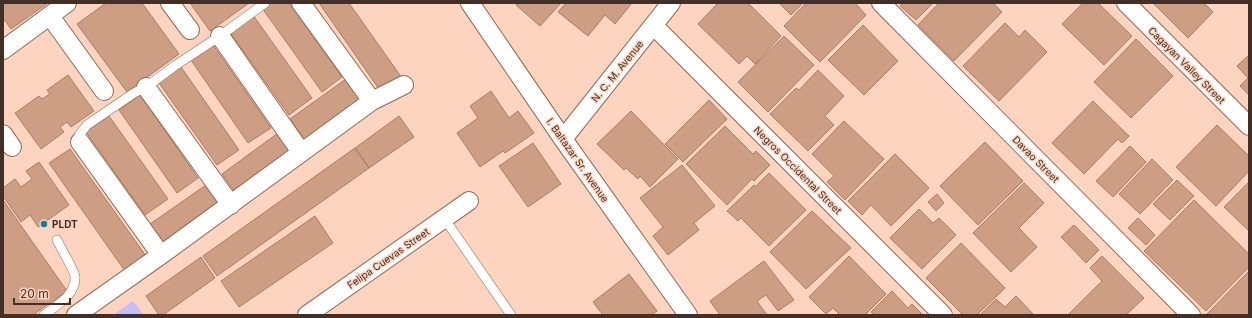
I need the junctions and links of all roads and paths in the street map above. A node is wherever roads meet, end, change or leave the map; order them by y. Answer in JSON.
{"nodes":[{"id":1,"x":67,"y":3,"type":"edge"},
{"id":2,"x":170,"y":3,"type":"edge"},
{"id":3,"x":265,"y":3,"type":"edge"},
{"id":4,"x":301,"y":3,"type":"edge"},
{"id":5,"x":470,"y":3,"type":"edge"},
{"id":6,"x":671,"y":3,"type":"edge"},
{"id":7,"x":881,"y":3,"type":"edge"},
{"id":8,"x":1126,"y":3,"type":"edge"},
{"id":9,"x":50,"y":16,"type":"junction"},
{"id":10,"x":654,"y":26,"type":"junction"},
{"id":11,"x":190,"y":30,"type":"dead end"},
{"id":12,"x":220,"y":36,"type":"junction"},
{"id":13,"x":3,"y":50,"type":"edge"},
{"id":14,"x":404,"y":85,"type":"dead end"},
{"id":15,"x":146,"y":87,"type":"junction"},
{"id":16,"x":104,"y":91,"type":"dead end"},
{"id":17,"x":372,"y":101,"type":"junction"},
{"id":18,"x":1249,"y":126,"type":"edge"},
{"id":19,"x":563,"y":139,"type":"junction"},
{"id":20,"x":80,"y":142,"type":"joint"},
{"id":21,"x":301,"y":152,"type":"junction"},
{"id":22,"x":469,"y":201,"type":"dead end"},
{"id":23,"x":231,"y":205,"type":"junction"},
{"id":24,"x":444,"y":218,"type":"junction"},
{"id":25,"x":56,"y":240,"type":"dead end"},
{"id":26,"x":161,"y":255,"type":"junction"},
{"id":27,"x":44,"y":315,"type":"edge"},
{"id":28,"x":76,"y":315,"type":"edge"},
{"id":29,"x":307,"y":315,"type":"edge"},
{"id":30,"x":511,"y":315,"type":"edge"},
{"id":31,"x":688,"y":315,"type":"edge"},
{"id":32,"x":943,"y":315,"type":"edge"},
{"id":33,"x":1191,"y":315,"type":"edge"}],
"edges":[{"from":1,"to":9,"type":"street"},
{"from":2,"to":11,"type":"street"},
{"from":3,"to":12,"type":"lane"},
{"from":4,"to":17,"type":"street"},
{"from":5,"to":19,"type":"street","name":"I. Baltazar Sr. Avenue"},
{"from":6,"to":10,"type":"street","name":"N. C. M. Avenue"},
{"from":7,"to":33,"type":"street","name":"Davao Street"},
{"from":8,"to":18,"type":"street","name":"Cagayan Valley Street"},
{"from":9,"to":13,"type":"street"},
{"from":9,"to":16,"type":"street"},
{"from":10,"to":19,"type":"street","name":"N. C. M. Avenue"},
{"from":10,"to":32,"type":"street","name":"Negros Occidental Street"},
{"from":12,"to":15,"type":"lane"},
{"from":12,"to":21,"type":"street"},
{"from":14,"to":17,"type":"street"},
{"from":15,"to":20,"type":"lane"},
{"from":15,"to":23,"type":"street"},
{"from":17,"to":21,"type":"street"},
{"from":19,"to":31,"type":"street","name":"I. Baltazar Sr. Avenue"},
{"from":20,"to":26,"type":"street"},
{"from":21,"to":23,"type":"street"},
{"from":22,"to":24,"type":"street","name":"Felipa Cuevas Street"},
{"from":23,"to":26,"type":"street"},
{"from":24,"to":29,"type":"street","name":"Felipa Cuevas Street"},
{"from":24,"to":30,"type":"lane"},
{"from":25,"to":27,"type":"lane"},
{"from":26,"to":28,"type":"street"}]}
